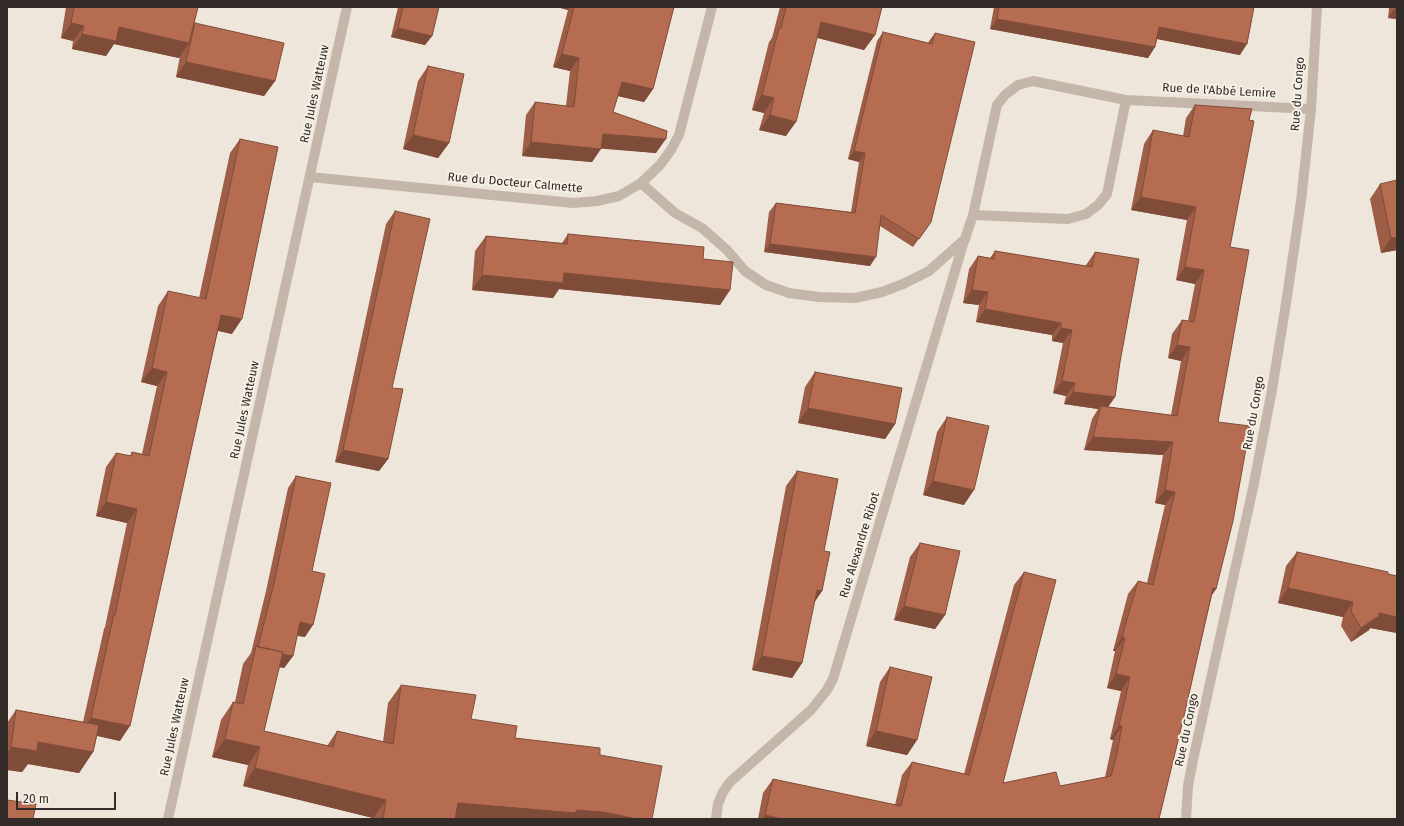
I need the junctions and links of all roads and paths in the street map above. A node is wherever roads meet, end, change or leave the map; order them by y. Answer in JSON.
{"nodes":[{"id":1,"x":347,"y":7,"type":"edge"},
{"id":2,"x":712,"y":7,"type":"edge"},
{"id":3,"x":1317,"y":7,"type":"edge"},
{"id":4,"x":1126,"y":100,"type":"junction"},
{"id":5,"x":1311,"y":109,"type":"junction"},
{"id":6,"x":310,"y":177,"type":"junction"},
{"id":7,"x":640,"y":184,"type":"junction"},
{"id":8,"x":973,"y":215,"type":"junction"},
{"id":9,"x":965,"y":239,"type":"junction"},
{"id":10,"x":168,"y":819,"type":"edge"},
{"id":11,"x":716,"y":819,"type":"edge"},
{"id":12,"x":1186,"y":819,"type":"edge"}],
"edges":[{"from":1,"to":6,"type":"street","name":"Rue Jules Watteuw"},
{"from":2,"to":7,"type":"street","name":"Rue du Docteur Calmette"},
{"from":3,"to":5,"type":"street","name":"Rue du Congo"},
{"from":4,"to":5,"type":"street","name":"Rue de l'Abbé Lemire"},
{"from":4,"to":8,"type":"street"},
{"from":4,"to":8,"type":"street","name":"Rue de l'Abbé Lemire"},
{"from":5,"to":12,"type":"street","name":"Rue du Congo"},
{"from":6,"to":7,"type":"street","name":"Rue du Docteur Calmette"},
{"from":6,"to":10,"type":"street","name":"Rue Jules Watteuw"},
{"from":7,"to":9,"type":"street","name":"Rue de l'Abbé Lemire"},
{"from":8,"to":9,"type":"street","name":"Rue de l'Abbé Lemire"},
{"from":9,"to":11,"type":"street","name":"Rue Alexandre Ribot"}]}
